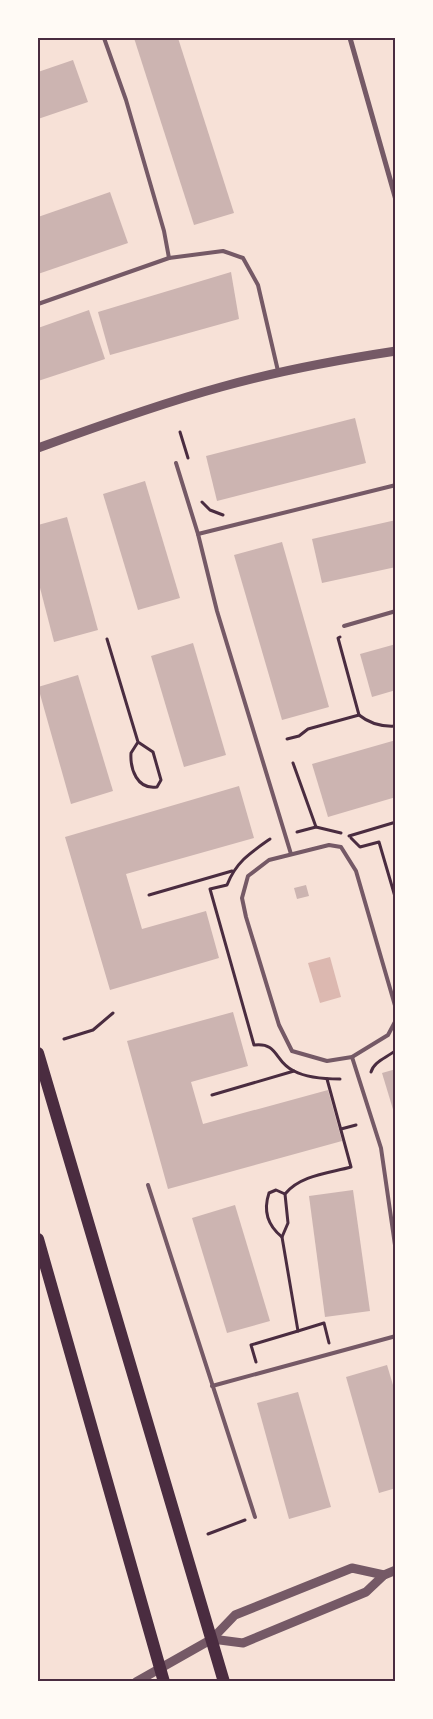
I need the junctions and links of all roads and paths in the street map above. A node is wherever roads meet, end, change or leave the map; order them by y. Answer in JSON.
{"nodes":[{"id":1,"x":104,"y":38,"type":"edge"},
{"id":2,"x":350,"y":38,"type":"edge"},
{"id":3,"x":396,"y":200,"type":"edge"},
{"id":4,"x":170,"y":258,"type":"junction"},
{"id":5,"x":38,"y":304,"type":"edge"},
{"id":6,"x":396,"y":351,"type":"edge"},
{"id":7,"x":278,"y":374,"type":"junction"},
{"id":8,"x":180,"y":432,"type":"dead end"},
{"id":9,"x":38,"y":448,"type":"edge"},
{"id":10,"x":176,"y":463,"type":"dead end"},
{"id":11,"x":191,"y":467,"type":"dead end"},
{"id":12,"x":396,"y":484,"type":"edge"},
{"id":13,"x":199,"y":493,"type":"dead end"},
{"id":14,"x":226,"y":527,"type":"junction"},
{"id":15,"x":198,"y":534,"type":"junction"},
{"id":16,"x":396,"y":611,"type":"edge"},
{"id":17,"x":351,"y":624,"type":"junction"},
{"id":18,"x":344,"y":626,"type":"dead end"},
{"id":19,"x":107,"y":639,"type":"dead end"},
{"id":20,"x":359,"y":715,"type":"junction"},
{"id":21,"x":396,"y":726,"type":"edge"},
{"id":22,"x":287,"y":740,"type":"dead end"},
{"id":23,"x":138,"y":742,"type":"junction"},
{"id":24,"x":293,"y":763,"type":"dead end"},
{"id":25,"x":396,"y":822,"type":"edge"},
{"id":26,"x":316,"y":827,"type":"junction"},
{"id":27,"x":297,"y":832,"type":"dead end"},
{"id":28,"x":349,"y":836,"type":"junction"},
{"id":29,"x":291,"y":854,"type":"junction"},
{"id":30,"x":232,"y":871,"type":"dead end"},
{"id":31,"x":149,"y":895,"type":"dead end"},
{"id":32,"x":396,"y":900,"type":"edge"},
{"id":33,"x":396,"y":1009,"type":"edge"},
{"id":34,"x":114,"y":1013,"type":"dead end"},
{"id":35,"x":396,"y":1020,"type":"edge"},
{"id":36,"x":64,"y":1039,"type":"dead end"},
{"id":37,"x":396,"y":1050,"type":"edge"},
{"id":38,"x":38,"y":1053,"type":"edge"},
{"id":39,"x":352,"y":1057,"type":"junction"},
{"id":40,"x":294,"y":1072,"type":"dead end"},
{"id":41,"x":327,"y":1079,"type":"dead end"},
{"id":42,"x":371,"y":1080,"type":"dead end"},
{"id":43,"x":212,"y":1095,"type":"dead end"},
{"id":44,"x":356,"y":1125,"type":"dead end"},
{"id":45,"x":341,"y":1129,"type":"junction"},
{"id":46,"x":148,"y":1185,"type":"dead end"},
{"id":47,"x":285,"y":1194,"type":"junction"},
{"id":48,"x":282,"y":1237,"type":"junction"},
{"id":49,"x":38,"y":1239,"type":"edge"},
{"id":50,"x":396,"y":1252,"type":"edge"},
{"id":51,"x":298,"y":1331,"type":"junction"},
{"id":52,"x":396,"y":1336,"type":"edge"},
{"id":53,"x":332,"y":1354,"type":"junction"},
{"id":54,"x":260,"y":1373,"type":"junction"},
{"id":55,"x":212,"y":1386,"type":"junction"},
{"id":56,"x":255,"y":1517,"type":"joint"},
{"id":57,"x":208,"y":1534,"type":"dead end"},
{"id":58,"x":396,"y":1570,"type":"edge"},
{"id":59,"x":384,"y":1575,"type":"junction"},
{"id":60,"x":212,"y":1639,"type":"junction"},
{"id":61,"x":162,"y":1676,"type":"edge"},
{"id":62,"x":136,"y":1682,"type":"edge"},
{"id":63,"x":224,"y":1682,"type":"edge"}],
"edges":[{"from":1,"to":4,"type":"lane"},
{"from":2,"to":3,"type":"street"},
{"from":4,"to":5,"type":"lane"},
{"from":4,"to":7,"type":"lane"},
{"from":6,"to":7,"type":"street"},
{"from":7,"to":9,"type":"street"},
{"from":8,"to":11,"type":"path"},
{"from":10,"to":15,"type":"lane"},
{"from":12,"to":14,"type":"lane"},
{"from":13,"to":14,"type":"path"},
{"from":14,"to":15,"type":"lane"},
{"from":15,"to":29,"type":"lane"},
{"from":16,"to":17,"type":"lane"},
{"from":17,"to":18,"type":"lane"},
{"from":17,"to":20,"type":"path"},
{"from":19,"to":23,"type":"path"},
{"from":20,"to":21,"type":"path"},
{"from":20,"to":22,"type":"path"},
{"from":23,"to":23,"type":"path"},
{"from":24,"to":26,"type":"path"},
{"from":25,"to":28,"type":"path"},
{"from":26,"to":27,"type":"path"},
{"from":26,"to":28,"type":"path"},
{"from":28,"to":32,"type":"path"},
{"from":29,"to":33,"type":"lane"},
{"from":29,"to":39,"type":"lane"},
{"from":30,"to":31,"type":"path"},
{"from":34,"to":36,"type":"path"},
{"from":35,"to":39,"type":"lane"},
{"from":37,"to":42,"type":"path"},
{"from":38,"to":60,"type":"main road"},
{"from":39,"to":50,"type":"lane"},
{"from":40,"to":43,"type":"path"},
{"from":41,"to":45,"type":"path"},
{"from":44,"to":45,"type":"path"},
{"from":45,"to":47,"type":"path"},
{"from":46,"to":55,"type":"lane"},
{"from":47,"to":48,"type":"path"},
{"from":47,"to":48,"type":"path"},
{"from":48,"to":51,"type":"path"},
{"from":49,"to":61,"type":"main road"},
{"from":51,"to":53,"type":"path"},
{"from":51,"to":54,"type":"path"},
{"from":52,"to":53,"type":"lane"},
{"from":53,"to":54,"type":"lane"},
{"from":54,"to":55,"type":"lane"},
{"from":55,"to":56,"type":"lane"},
{"from":56,"to":57,"type":"path"},
{"from":58,"to":59,"type":"street"},
{"from":59,"to":60,"type":"street"},
{"from":59,"to":60,"type":"street"},
{"from":60,"to":61,"type":"street"},
{"from":60,"to":63,"type":"main road"},
{"from":61,"to":62,"type":"street"}]}
